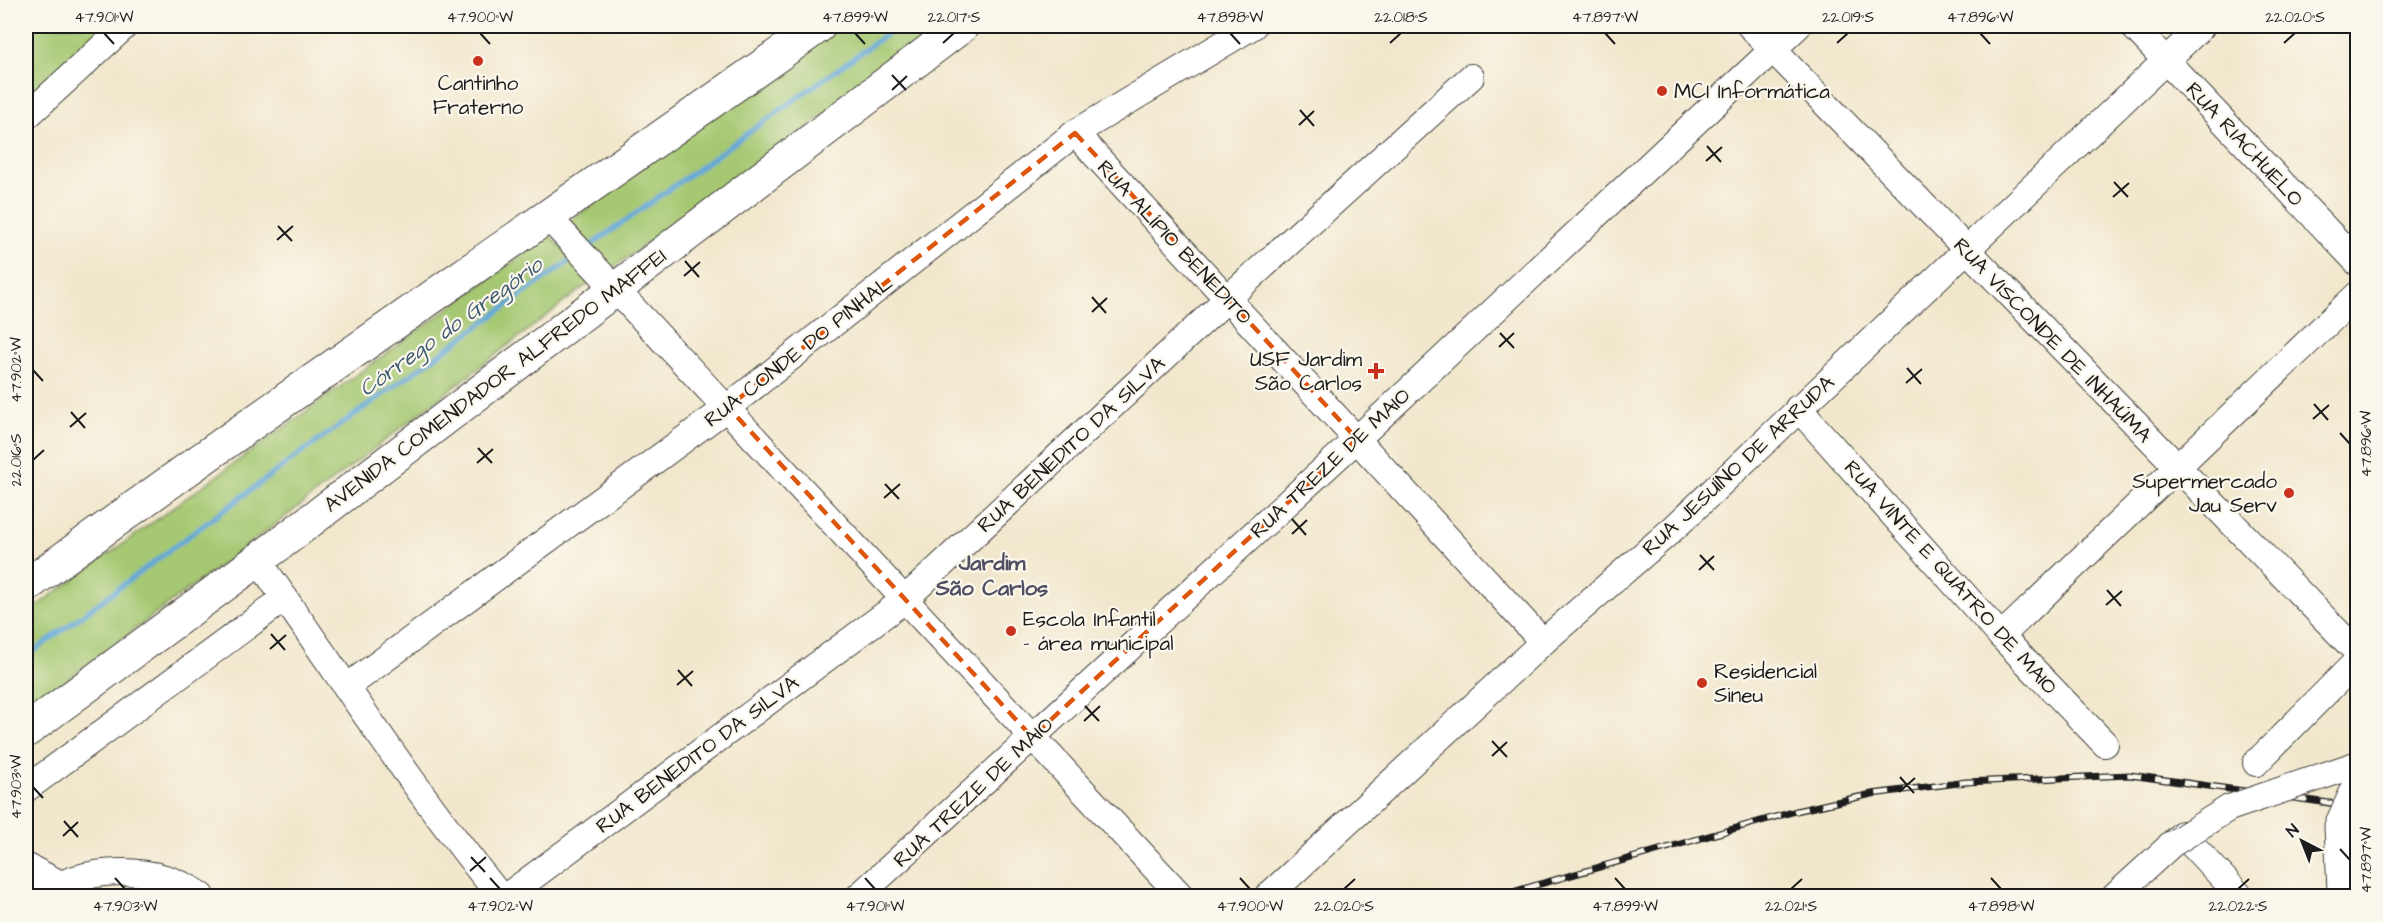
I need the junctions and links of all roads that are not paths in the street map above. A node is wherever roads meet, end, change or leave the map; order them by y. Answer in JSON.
{"nodes":[{"id":1,"x":125,"y":26,"type":"edge"},
{"id":2,"x":819,"y":26,"type":"edge"},
{"id":3,"x":962,"y":26,"type":"edge"},
{"id":4,"x":1254,"y":26,"type":"edge"},
{"id":5,"x":1749,"y":26,"type":"edge"},
{"id":6,"x":1798,"y":26,"type":"edge"},
{"id":7,"x":2133,"y":26,"type":"edge"},
{"id":8,"x":2202,"y":26,"type":"edge"},
{"id":9,"x":1773,"y":49,"type":"junction"},
{"id":10,"x":2165,"y":60,"type":"junction"},
{"id":11,"x":1471,"y":77,"type":"dead end"},
{"id":12,"x":26,"y":116,"type":"edge"},
{"id":13,"x":1075,"y":133,"type":"junction"},
{"id":14,"x":557,"y":226,"type":"junction"},
{"id":15,"x":1967,"y":251,"type":"junction"},
{"id":16,"x":2358,"y":263,"type":"edge"},
{"id":17,"x":609,"y":283,"type":"junction"},
{"id":18,"x":2358,"y":294,"type":"edge"},
{"id":19,"x":1227,"y":299,"type":"junction"},
{"id":20,"x":728,"y":407,"type":"junction"},
{"id":21,"x":1798,"y":408,"type":"junction"},
{"id":22,"x":1357,"y":439,"type":"junction"},
{"id":23,"x":2178,"y":469,"type":"junction"},
{"id":24,"x":258,"y":560,"type":"junction"},
{"id":25,"x":26,"y":586,"type":"edge"},
{"id":26,"x":285,"y":598,"type":"junction"},
{"id":27,"x":903,"y":600,"type":"junction"},
{"id":28,"x":2001,"y":636,"type":"junction"},
{"id":29,"x":1543,"y":642,"type":"junction"},
{"id":30,"x":2358,"y":653,"type":"edge"},
{"id":31,"x":2358,"y":660,"type":"edge"},
{"id":32,"x":348,"y":686,"type":"junction"},
{"id":33,"x":26,"y":731,"type":"edge"},
{"id":34,"x":1032,"y":737,"type":"junction"},
{"id":35,"x":2105,"y":744,"type":"dead end"},
{"id":36,"x":2256,"y":763,"type":"dead end"},
{"id":37,"x":2358,"y":764,"type":"edge"},
{"id":38,"x":26,"y":789,"type":"edge"},
{"id":39,"x":2358,"y":789,"type":"edge"},
{"id":40,"x":2174,"y":841,"type":"junction"},
{"id":41,"x":26,"y":866,"type":"edge"},
{"id":42,"x":49,"y":890,"type":"edge"},
{"id":43,"x":2344,"y":894,"type":"edge"},
{"id":44,"x":201,"y":897,"type":"edge"},
{"id":45,"x":500,"y":897,"type":"edge"},
{"id":46,"x":507,"y":897,"type":"edge"},
{"id":47,"x":859,"y":897,"type":"edge"},
{"id":48,"x":1181,"y":897,"type":"edge"},
{"id":49,"x":1268,"y":897,"type":"edge"},
{"id":50,"x":2115,"y":897,"type":"edge"},
{"id":51,"x":2240,"y":897,"type":"edge"}],
"edges":[{"from":1,"to":12,"type":"street"},
{"from":2,"to":14,"type":"main road"},
{"from":3,"to":17,"type":"main road","name":"AVENIDA COMENDADOR ALFREDO MAFFEI"},
{"from":4,"to":13,"type":"street","name":"RUA CONDE DO PINHAL"},
{"from":5,"to":9,"type":"street","name":"RUA VISCONDE DE INHAÚMA"},
{"from":6,"to":9,"type":"street","name":"RUA TREZE DE MAIO"},
{"from":7,"to":10,"type":"street","name":"RUA RIACHUELO"},
{"from":8,"to":10,"type":"street","name":"RUA JESUÍNO DE ARRUDA"},
{"from":9,"to":15,"type":"street","name":"RUA VISCONDE DE INHAÚMA"},
{"from":9,"to":22,"type":"street","name":"RUA TREZE DE MAIO"},
{"from":10,"to":15,"type":"street","name":"RUA JESUÍNO DE ARRUDA"},
{"from":10,"to":16,"type":"street","name":"RUA RIACHUELO"},
{"from":11,"to":19,"type":"street","name":"RUA BENEDITO DA SILVA"},
{"from":13,"to":19,"type":"street","name":"RUA ALÍPIO BENEDITO"},
{"from":13,"to":20,"type":"street","name":"RUA CONDE DO PINHAL"},
{"from":14,"to":17,"type":"street"},
{"from":14,"to":25,"type":"main road"},
{"from":15,"to":21,"type":"street","name":"RUA JESUÍNO DE ARRUDA"},
{"from":15,"to":23,"type":"street","name":"RUA VISCONDE DE INHAÚMA"},
{"from":17,"to":20,"type":"street"},
{"from":17,"to":24,"type":"main road","name":"AVENIDA COMENDADOR ALFREDO MAFFEI"},
{"from":18,"to":23,"type":"street"},
{"from":19,"to":22,"type":"street","name":"RUA ALÍPIO BENEDITO"},
{"from":19,"to":27,"type":"street","name":"RUA BENEDITO DA SILVA"},
{"from":20,"to":27,"type":"street"},
{"from":20,"to":32,"type":"street","name":"RUA CONDE DO PINHAL"},
{"from":21,"to":28,"type":"street","name":"RUA VINTE E QUATRO DE MAIO"},
{"from":21,"to":29,"type":"street","name":"RUA JESUÍNO DE ARRUDA"},
{"from":22,"to":29,"type":"street","name":"RUA ALÍPIO BENEDITO"},
{"from":22,"to":34,"type":"street","name":"RUA TREZE DE MAIO"},
{"from":23,"to":28,"type":"street"},
{"from":23,"to":30,"type":"street","name":"RUA VISCONDE DE INHAÚMA"},
{"from":24,"to":26,"type":"street"},
{"from":24,"to":33,"type":"main road","name":"AVENIDA COMENDADOR ALFREDO MAFFEI"},
{"from":26,"to":32,"type":"street"},
{"from":26,"to":38,"type":"street"},
{"from":27,"to":34,"type":"street"},
{"from":27,"to":46,"type":"street","name":"RUA BENEDITO DA SILVA"},
{"from":28,"to":35,"type":"street","name":"RUA VINTE E QUATRO DE MAIO"},
{"from":29,"to":49,"type":"street","name":"RUA JESUÍNO DE ARRUDA"},
{"from":31,"to":36,"type":"street"},
{"from":32,"to":45,"type":"street"},
{"from":34,"to":47,"type":"street","name":"RUA TREZE DE MAIO"},
{"from":34,"to":48,"type":"street"},
{"from":37,"to":40,"type":"street","bridge":true},
{"from":39,"to":43,"type":"main road","bridge":true},
{"from":40,"to":50,"type":"street"},
{"from":40,"to":51,"type":"street"},
{"from":41,"to":42,"type":"street"},
{"from":42,"to":44,"type":"street"}]}
